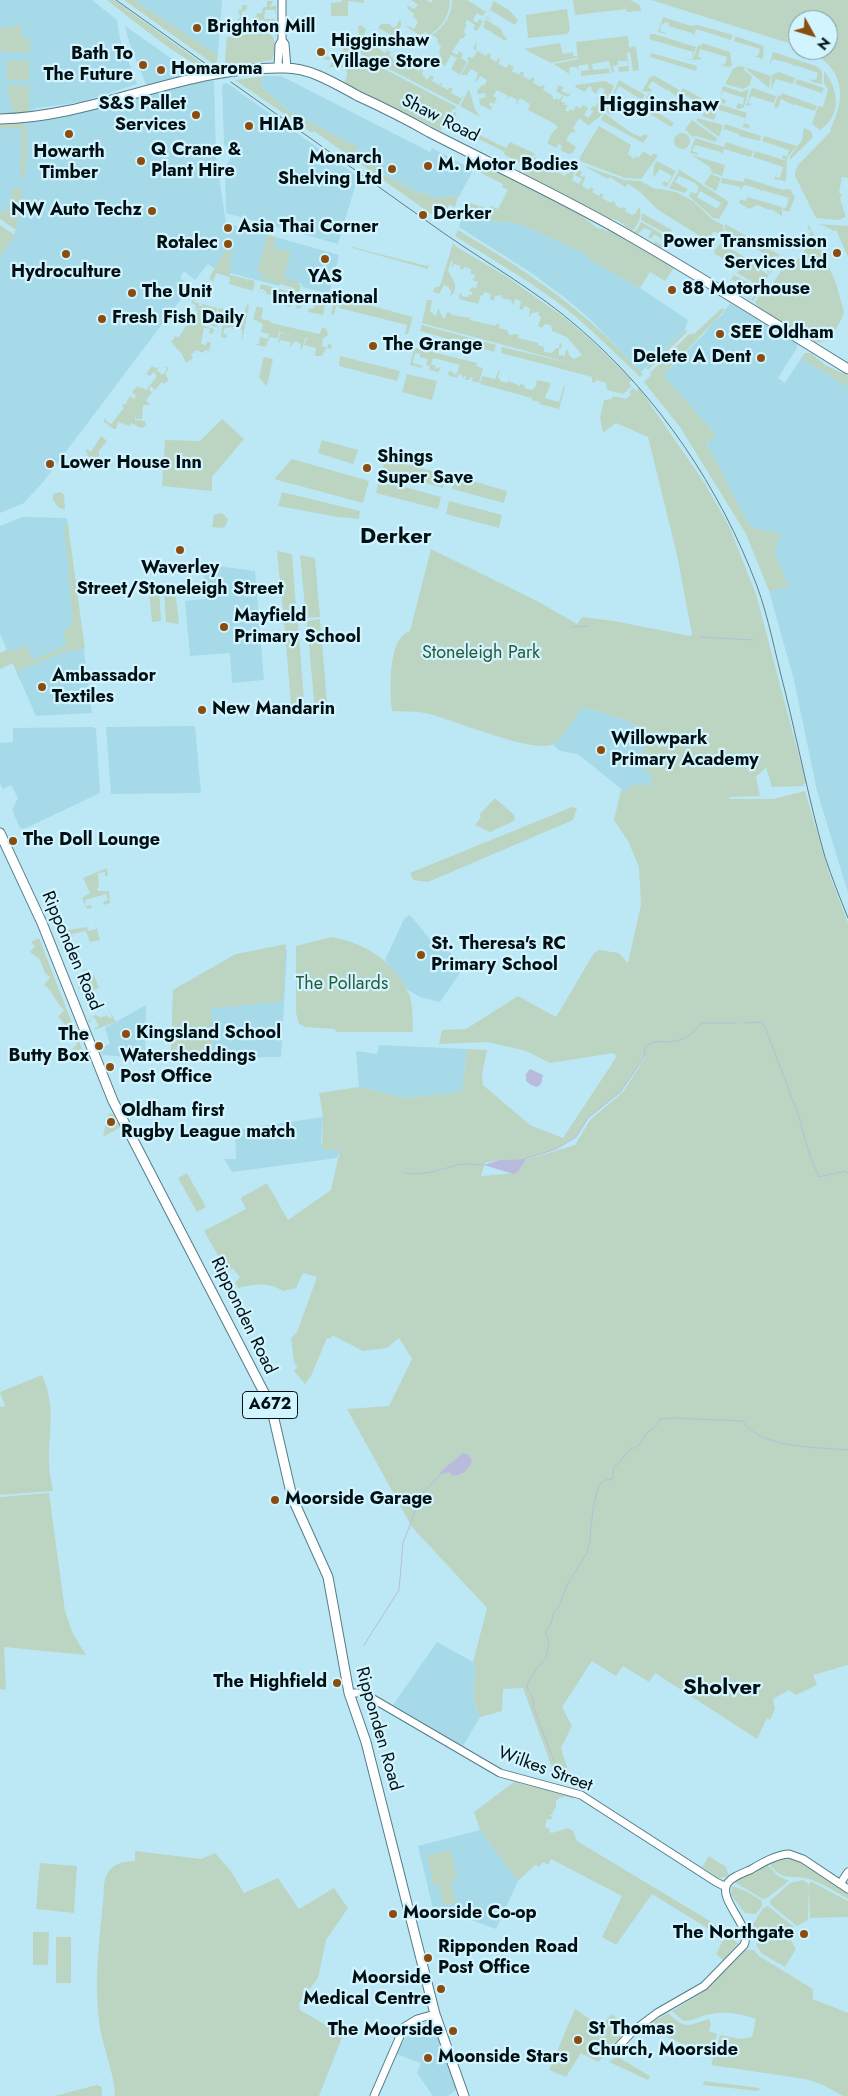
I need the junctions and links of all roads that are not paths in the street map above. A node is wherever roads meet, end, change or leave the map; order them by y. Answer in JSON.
{"nodes":[{"id":1,"x":282,"y":0,"type":"edge"},
{"id":2,"x":282,"y":68,"type":"junction"},
{"id":3,"x":0,"y":119,"type":"edge"},
{"id":4,"x":848,"y":369,"type":"edge"},
{"id":5,"x":0,"y":833,"type":"edge"},
{"id":6,"x":349,"y":1693,"type":"junction"},
{"id":7,"x":848,"y":1872,"type":"edge"},
{"id":8,"x":840,"y":1884,"type":"junction"},
{"id":9,"x":726,"y":1887,"type":"junction"},
{"id":10,"x":848,"y":1889,"type":"edge"},
{"id":11,"x":435,"y":2014,"type":"junction"},
{"id":12,"x":617,"y":2048,"type":"dead end"},
{"id":13,"x":374,"y":2096,"type":"edge"},
{"id":14,"x":464,"y":2096,"type":"edge"}],
"edges":[{"from":1,"to":2,"type":"street"},
{"from":2,"to":3,"type":"main road","name":"Shaw Road"},
{"from":2,"to":4,"type":"main road","name":"Shaw Road"},
{"from":5,"to":6,"type":"main road","name":"Ripponden Road","number":"A672"},
{"from":6,"to":9,"type":"street","name":"Wilkes Street"},
{"from":6,"to":11,"type":"main road","name":"Ripponden Road","number":"A672"},
{"from":7,"to":8,"type":"street"},
{"from":8,"to":9,"type":"street"},
{"from":8,"to":10,"type":"street"},
{"from":9,"to":12,"type":"street"},
{"from":11,"to":13,"type":"street"},
{"from":11,"to":14,"type":"main road","name":"Ripponden Road","number":"A672"}]}
